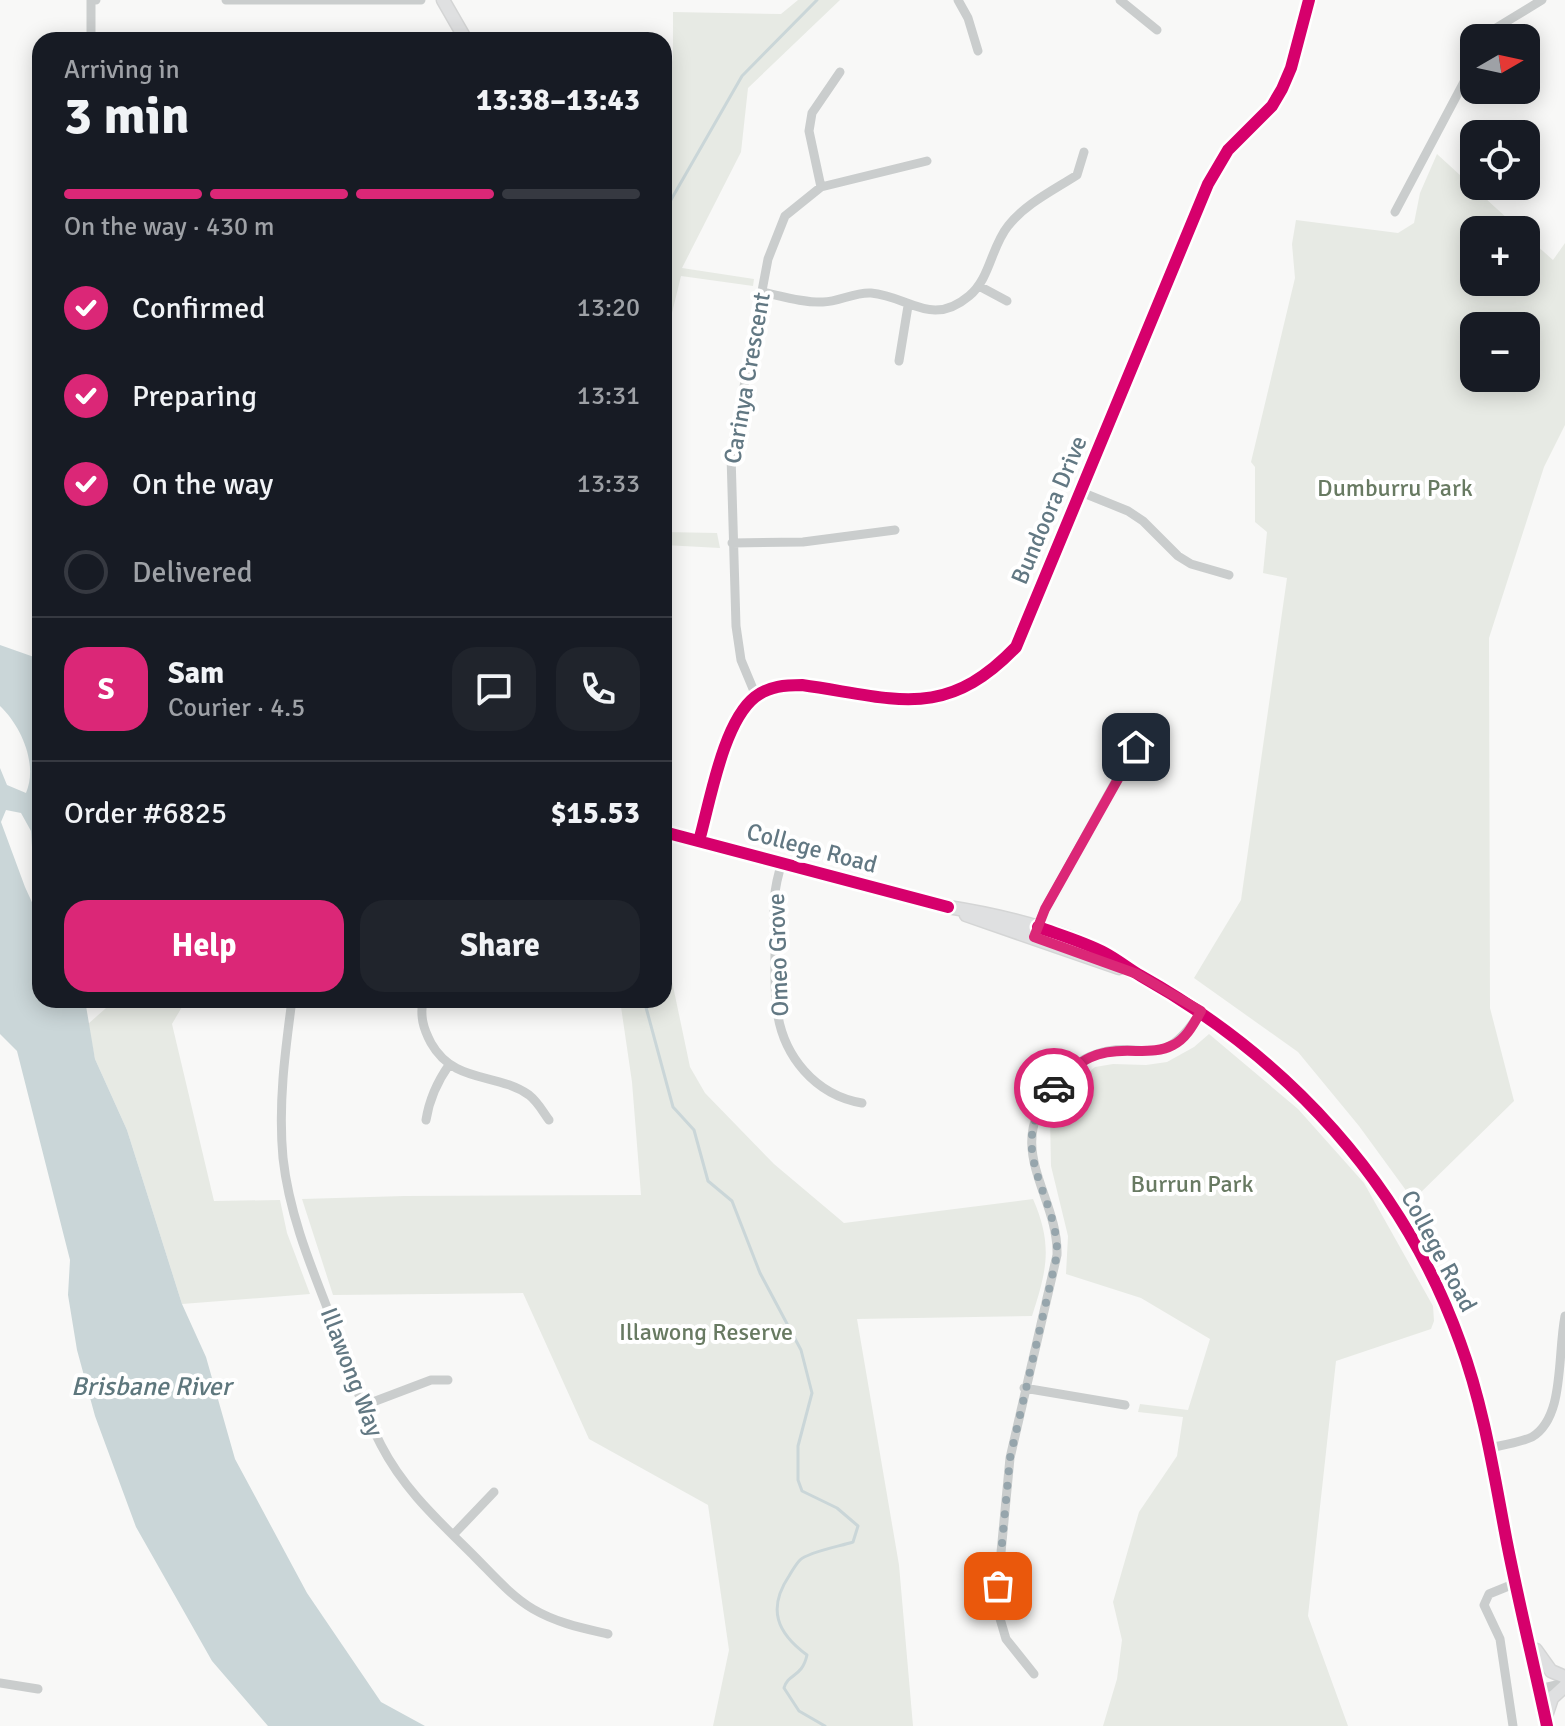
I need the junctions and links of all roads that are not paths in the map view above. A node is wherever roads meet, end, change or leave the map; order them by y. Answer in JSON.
{"nodes":[{"id":1,"x":94,"y":0,"type":"edge"},
{"id":2,"x":226,"y":0,"type":"edge"},
{"id":3,"x":267,"y":0,"type":"edge"},
{"id":4,"x":421,"y":0,"type":"edge"},
{"id":5,"x":443,"y":0,"type":"edge"},
{"id":6,"x":958,"y":0,"type":"edge"},
{"id":7,"x":1120,"y":0,"type":"edge"},
{"id":8,"x":1309,"y":0,"type":"edge"},
{"id":9,"x":1542,"y":0,"type":"edge"},
{"id":10,"x":1503,"y":24,"type":"edge"},
{"id":11,"x":1157,"y":30,"type":"dead end"},
{"id":12,"x":92,"y":32,"type":"edge"},
{"id":13,"x":461,"y":32,"type":"edge"},
{"id":14,"x":978,"y":51,"type":"dead end"},
{"id":15,"x":840,"y":72,"type":"dead end"},
{"id":16,"x":1460,"y":89,"type":"edge"},
{"id":17,"x":1084,"y":152,"type":"dead end"},
{"id":18,"x":927,"y":161,"type":"dead end"},
{"id":19,"x":821,"y":187,"type":"junction"},
{"id":20,"x":1395,"y":212,"type":"dead end"},
{"id":21,"x":979,"y":286,"type":"junction"},
{"id":22,"x":762,"y":292,"type":"junction"},
{"id":23,"x":1007,"y":301,"type":"dead end"},
{"id":24,"x":908,"y":306,"type":"junction"},
{"id":25,"x":899,"y":361,"type":"dead end"},
{"id":26,"x":1081,"y":492,"type":"junction"},
{"id":27,"x":895,"y":530,"type":"dead end"},
{"id":28,"x":732,"y":543,"type":"junction"},
{"id":29,"x":1229,"y":575,"type":"dead end"},
{"id":30,"x":756,"y":696,"type":"junction"},
{"id":31,"x":1145,"y":728,"type":"dead end"},
{"id":32,"x":672,"y":834,"type":"edge"},
{"id":33,"x":699,"y":841,"type":"junction"},
{"id":34,"x":782,"y":863,"type":"junction"},
{"id":35,"x":1036,"y":932,"type":"junction"},
{"id":36,"x":291,"y":1008,"type":"edge"},
{"id":37,"x":422,"y":1008,"type":"edge"},
{"id":38,"x":1201,"y":1011,"type":"junction"},
{"id":39,"x":449,"y":1065,"type":"junction"},
{"id":40,"x":862,"y":1103,"type":"dead end"},
{"id":41,"x":426,"y":1120,"type":"dead end"},
{"id":42,"x":549,"y":1120,"type":"dead end"},
{"id":43,"x":1565,"y":1316,"type":"edge"},
{"id":44,"x":448,"y":1380,"type":"dead end"},
{"id":45,"x":1024,"y":1388,"type":"junction"},
{"id":46,"x":365,"y":1405,"type":"junction"},
{"id":47,"x":1125,"y":1405,"type":"dead end"},
{"id":48,"x":1489,"y":1448,"type":"junction"},
{"id":49,"x":494,"y":1492,"type":"dead end"},
{"id":50,"x":453,"y":1535,"type":"junction"},
{"id":51,"x":1516,"y":1583,"type":"junction"},
{"id":52,"x":608,"y":1634,"type":"dead end"},
{"id":53,"x":1530,"y":1640,"type":"junction"},
{"id":54,"x":1034,"y":1674,"type":"dead end"},
{"id":55,"x":1565,"y":1682,"type":"edge"},
{"id":56,"x":0,"y":1683,"type":"edge"},
{"id":57,"x":38,"y":1689,"type":"dead end"},
{"id":58,"x":1539,"y":1689,"type":"junction"},
{"id":59,"x":1546,"y":1722,"type":"edge"},
{"id":60,"x":1513,"y":1726,"type":"edge"}],
"edges":[{"from":1,"to":12,"type":"street"},
{"from":2,"to":3,"type":"street"},
{"from":3,"to":4,"type":"street"},
{"from":5,"to":13,"type":"main road"},
{"from":6,"to":14,"type":"street"},
{"from":7,"to":11,"type":"street"},
{"from":8,"to":26,"type":"street","name":"Bundoora Drive"},
{"from":9,"to":10,"type":"street"},
{"from":15,"to":19,"type":"street"},
{"from":16,"to":20,"type":"street"},
{"from":17,"to":21,"type":"street"},
{"from":18,"to":19,"type":"street","name":"Carinya Crescent"},
{"from":19,"to":22,"type":"street","name":"Carinya Crescent"},
{"from":21,"to":23,"type":"street"},
{"from":21,"to":24,"type":"street"},
{"from":22,"to":24,"type":"street"},
{"from":22,"to":28,"type":"street","name":"Carinya Crescent"},
{"from":24,"to":25,"type":"street"},
{"from":26,"to":29,"type":"street"},
{"from":26,"to":30,"type":"street","name":"Bundoora Drive"},
{"from":27,"to":28,"type":"street"},
{"from":28,"to":30,"type":"street","name":"Carinya Crescent"},
{"from":30,"to":33,"type":"street"},
{"from":31,"to":35,"type":"street"},
{"from":32,"to":33,"type":"main road","name":"College Road"},
{"from":33,"to":34,"type":"main road","name":"College Road"},
{"from":34,"to":35,"type":"main road","name":"College Road"},
{"from":34,"to":40,"type":"street","name":"Omeo Grove"},
{"from":35,"to":38,"type":"main road","name":"College Road"},
{"from":36,"to":46,"type":"street","name":"Illawong Way"},
{"from":37,"to":39,"type":"street"},
{"from":38,"to":45,"type":"street"},
{"from":38,"to":48,"type":"main road","name":"College Road"},
{"from":39,"to":41,"type":"street"},
{"from":39,"to":42,"type":"street"},
{"from":43,"to":48,"type":"street"},
{"from":44,"to":46,"type":"street"},
{"from":45,"to":47,"type":"street"},
{"from":45,"to":54,"type":"street"},
{"from":46,"to":50,"type":"street","name":"Illawong Way"},
{"from":48,"to":51,"type":"main road","name":"College Road"},
{"from":49,"to":50,"type":"street"},
{"from":50,"to":52,"type":"street","name":"Illawong Way"},
{"from":51,"to":53,"type":"main road","name":"College Road"},
{"from":51,"to":60,"type":"street"},
{"from":53,"to":55,"type":"main road"},
{"from":53,"to":58,"type":"main road","name":"College Road"},
{"from":55,"to":58,"type":"street"},
{"from":55,"to":59,"type":"main road"},
{"from":56,"to":57,"type":"street"},
{"from":58,"to":59,"type":"main road","name":"College Road"}]}
